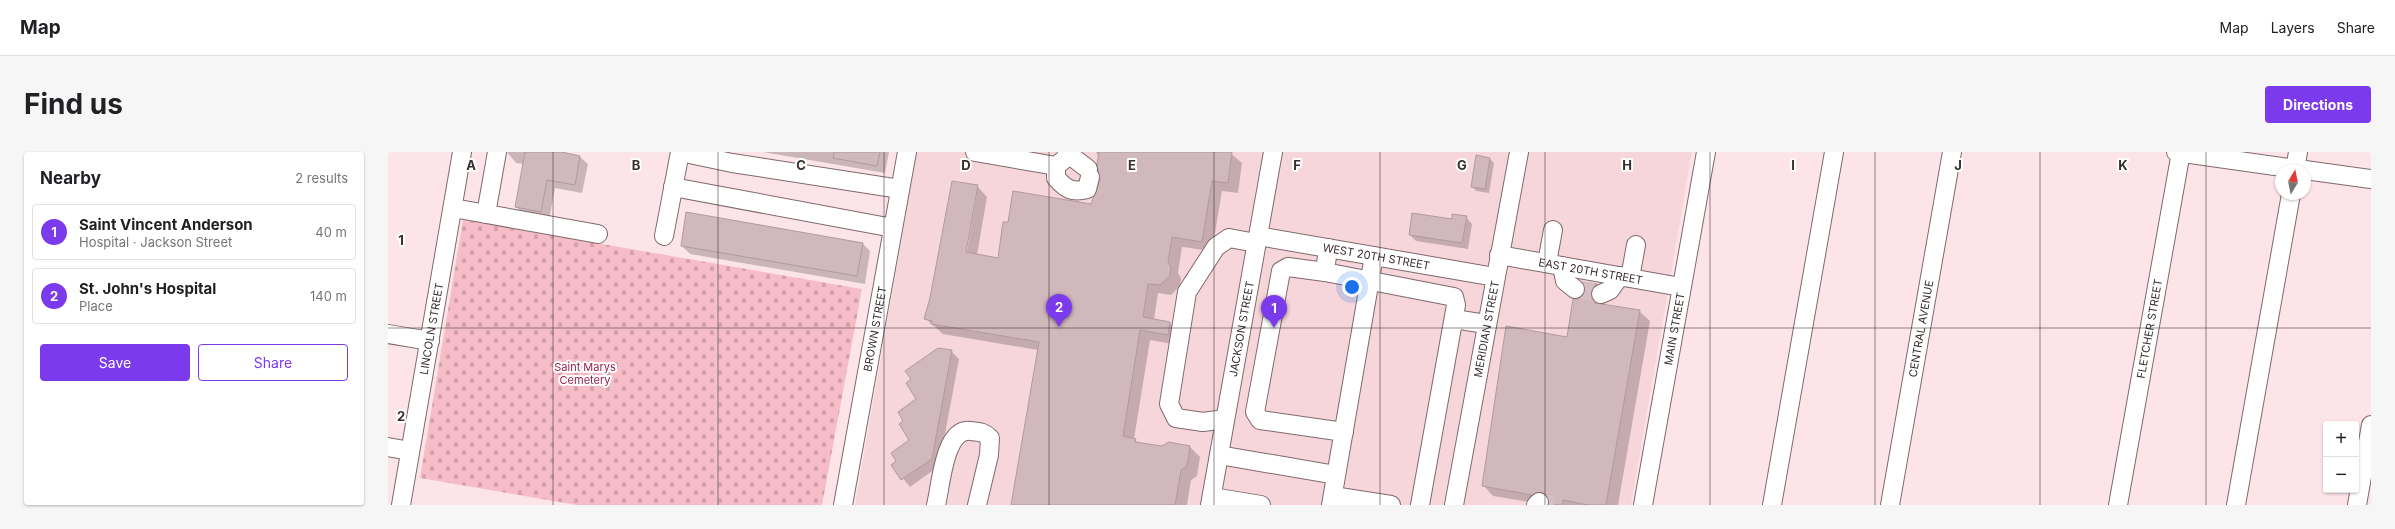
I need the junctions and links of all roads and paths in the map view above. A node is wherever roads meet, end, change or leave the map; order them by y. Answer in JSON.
{"nodes":[{"id":1,"x":462,"y":152,"type":"edge"},
{"id":2,"x":497,"y":152,"type":"edge"},
{"id":3,"x":680,"y":152,"type":"edge"},
{"id":4,"x":907,"y":152,"type":"edge"},
{"id":5,"x":974,"y":152,"type":"edge"},
{"id":6,"x":1273,"y":152,"type":"edge"},
{"id":7,"x":1519,"y":152,"type":"edge"},
{"id":8,"x":1706,"y":152,"type":"edge"},
{"id":9,"x":1834,"y":152,"type":"edge"},
{"id":10,"x":1952,"y":152,"type":"edge"},
{"id":11,"x":2179,"y":152,"type":"edge"},
{"id":12,"x":1064,"y":157,"type":"edge"},
{"id":13,"x":2282,"y":164,"type":"edge"},
{"id":14,"x":2311,"y":168,"type":"edge"},
{"id":15,"x":2371,"y":179,"type":"edge"},
{"id":16,"x":673,"y":188,"type":"junction"},
{"id":17,"x":900,"y":189,"type":"junction"},
{"id":18,"x":2290,"y":200,"type":"edge"},
{"id":19,"x":453,"y":208,"type":"junction"},
{"id":20,"x":486,"y":214,"type":"junction"},
{"id":21,"x":893,"y":228,"type":"junction"},
{"id":22,"x":1553,"y":230,"type":"dead end"},
{"id":23,"x":598,"y":234,"type":"dead end"},
{"id":24,"x":664,"y":236,"type":"dead end"},
{"id":25,"x":1257,"y":240,"type":"junction"},
{"id":26,"x":1636,"y":245,"type":"dead end"},
{"id":27,"x":1328,"y":248,"type":"junction"},
{"id":28,"x":1499,"y":255,"type":"junction"},
{"id":29,"x":1374,"y":256,"type":"junction"},
{"id":30,"x":1554,"y":265,"type":"junction"},
{"id":31,"x":1325,"y":272,"type":"junction"},
{"id":32,"x":1495,"y":277,"type":"junction"},
{"id":33,"x":1625,"y":277,"type":"junction"},
{"id":34,"x":1370,"y":281,"type":"junction"},
{"id":35,"x":1682,"y":287,"type":"junction"},
{"id":36,"x":1575,"y":290,"type":"tunnel mouth"},
{"id":37,"x":1601,"y":294,"type":"tunnel mouth"},
{"id":38,"x":1454,"y":319,"type":"junction"},
{"id":39,"x":1486,"y":324,"type":"junction"},
{"id":40,"x":388,"y":334,"type":"edge"},
{"id":41,"x":430,"y":341,"type":"junction"},
{"id":42,"x":1225,"y":419,"type":"junction"},
{"id":43,"x":2371,"y":425,"type":"edge"},
{"id":44,"x":1344,"y":432,"type":"junction"},
{"id":45,"x":388,"y":447,"type":"edge"},
{"id":46,"x":410,"y":451,"type":"junction"},
{"id":47,"x":1219,"y":455,"type":"junction"},
{"id":48,"x":1336,"y":475,"type":"junction"},
{"id":49,"x":1332,"y":500,"type":"edge"},
{"id":50,"x":1211,"y":501,"type":"edge"},
{"id":51,"x":1240,"y":503,"type":"edge"},
{"id":52,"x":401,"y":505,"type":"edge"},
{"id":53,"x":843,"y":505,"type":"edge"},
{"id":54,"x":936,"y":505,"type":"edge"},
{"id":55,"x":977,"y":505,"type":"edge"},
{"id":56,"x":1261,"y":505,"type":"edge"},
{"id":57,"x":1390,"y":505,"type":"edge"},
{"id":58,"x":1420,"y":505,"type":"edge"},
{"id":59,"x":1454,"y":505,"type":"edge"},
{"id":60,"x":1642,"y":505,"type":"edge"},
{"id":61,"x":1772,"y":505,"type":"edge"},
{"id":62,"x":1890,"y":505,"type":"edge"},
{"id":63,"x":2118,"y":505,"type":"edge"},
{"id":64,"x":2236,"y":505,"type":"edge"},
{"id":65,"x":2357,"y":505,"type":"edge"}],
"edges":[{"from":1,"to":19,"type":"street","name":"LINCOLN STREET"},
{"from":2,"to":20,"type":"street"},
{"from":3,"to":16,"type":"street"},
{"from":3,"to":17,"type":"street"},
{"from":4,"to":17,"type":"street","name":"BROWN STREET"},
{"from":5,"to":12,"type":"street"},
{"from":6,"to":25,"type":"street","name":"JACKSON STREET"},
{"from":7,"to":28,"type":"street","name":"MERIDIAN STREET"},
{"from":8,"to":35,"type":"street","name":"MAIN STREET"},
{"from":9,"to":61,"type":"street"},
{"from":10,"to":62,"type":"street","name":"CENTRAL AVENUE"},
{"from":11,"to":13,"type":"street"},
{"from":11,"to":63,"type":"street","name":"FLETCHER STREET"},
{"from":12,"to":12,"type":"street"},
{"from":14,"to":15,"type":"street"},
{"from":16,"to":21,"type":"street"},
{"from":16,"to":24,"type":"street"},
{"from":17,"to":21,"type":"street","name":"BROWN STREET"},
{"from":18,"to":64,"type":"street"},
{"from":19,"to":20,"type":"street"},
{"from":19,"to":41,"type":"street","name":"LINCOLN STREET"},
{"from":20,"to":23,"type":"street"},
{"from":21,"to":53,"type":"street","name":"BROWN STREET"},
{"from":22,"to":30,"type":"street"},
{"from":25,"to":27,"type":"street","name":"WEST 20TH STREET"},
{"from":25,"to":42,"type":"street","name":"JACKSON STREET"},
{"from":25,"to":42,"type":"street","name":"WEST 20TH STREET"},
{"from":26,"to":33,"type":"street"},
{"from":27,"to":29,"type":"street","name":"WEST 20TH STREET"},
{"from":27,"to":31,"type":"street"},
{"from":28,"to":30,"type":"street","name":"EAST 20TH STREET"},
{"from":28,"to":32,"type":"street","name":"MERIDIAN STREET"},
{"from":29,"to":32,"type":"street","name":"WEST 20TH STREET"},
{"from":29,"to":34,"type":"street"},
{"from":30,"to":33,"type":"street","name":"EAST 20TH STREET"},
{"from":30,"to":36,"type":"street"},
{"from":31,"to":34,"type":"street"},
{"from":31,"to":44,"type":"street"},
{"from":32,"to":39,"type":"street","name":"MERIDIAN STREET"},
{"from":33,"to":35,"type":"street","name":"EAST 20TH STREET"},
{"from":33,"to":37,"type":"street"},
{"from":34,"to":38,"type":"street"},
{"from":34,"to":44,"type":"street"},
{"from":35,"to":60,"type":"street","name":"MAIN STREET"},
{"from":38,"to":39,"type":"street"},
{"from":38,"to":58,"type":"street"},
{"from":39,"to":59,"type":"street","name":"MERIDIAN STREET"},
{"from":40,"to":41,"type":"street"},
{"from":41,"to":46,"type":"street","name":"LINCOLN STREET"},
{"from":42,"to":47,"type":"street","name":"JACKSON STREET"},
{"from":43,"to":65,"type":"street"},
{"from":44,"to":48,"type":"street"},
{"from":45,"to":46,"type":"street"},
{"from":46,"to":52,"type":"street","name":"LINCOLN STREET"},
{"from":47,"to":48,"type":"street"},
{"from":47,"to":50,"type":"street","name":"JACKSON STREET"},
{"from":48,"to":49,"type":"street"},
{"from":49,"to":57,"type":"street"},
{"from":50,"to":51,"type":"street"},
{"from":51,"to":56,"type":"street"},
{"from":54,"to":55,"type":"street"}]}
